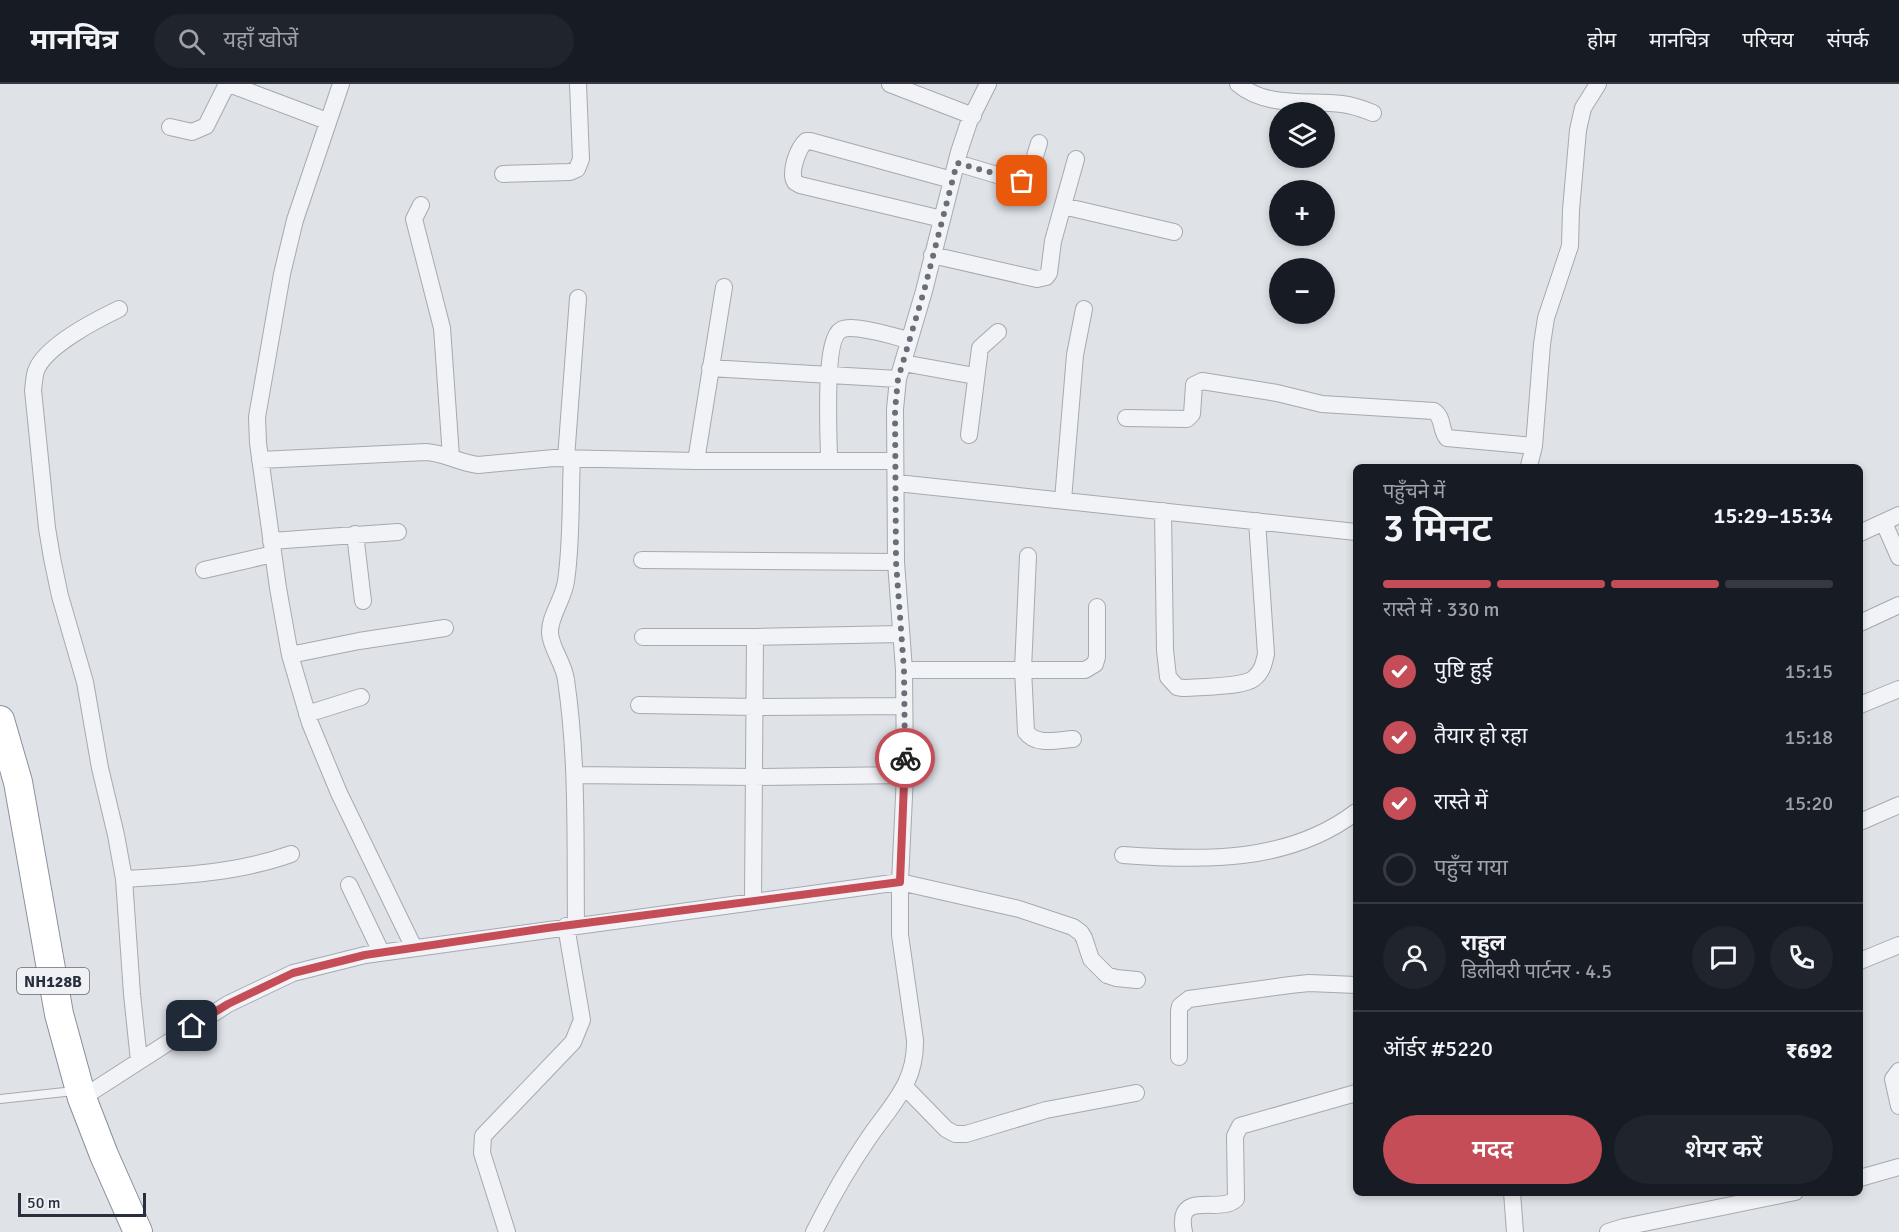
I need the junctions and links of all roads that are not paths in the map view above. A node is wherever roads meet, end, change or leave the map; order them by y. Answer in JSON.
{"nodes":[{"id":1,"x":228,"y":84,"type":"edge"},
{"id":2,"x":341,"y":84,"type":"edge"},
{"id":3,"x":578,"y":84,"type":"edge"},
{"id":4,"x":890,"y":84,"type":"edge"},
{"id":5,"x":988,"y":84,"type":"edge"},
{"id":6,"x":1238,"y":84,"type":"edge"},
{"id":7,"x":1598,"y":84,"type":"edge"},
{"id":8,"x":1373,"y":112,"type":"dead end"},
{"id":9,"x":973,"y":116,"type":"junction"},
{"id":10,"x":327,"y":121,"type":"junction"},
{"id":11,"x":170,"y":128,"type":"dead end"},
{"id":12,"x":1039,"y":143,"type":"dead end"},
{"id":13,"x":1076,"y":159,"type":"dead end"},
{"id":14,"x":957,"y":163,"type":"junction"},
{"id":15,"x":503,"y":174,"type":"dead end"},
{"id":16,"x":952,"y":180,"type":"junction"},
{"id":17,"x":421,"y":205,"type":"dead end"},
{"id":18,"x":1063,"y":206,"type":"junction"},
{"id":19,"x":942,"y":219,"type":"junction"},
{"id":20,"x":1174,"y":232,"type":"dead end"},
{"id":21,"x":932,"y":255,"type":"junction"},
{"id":22,"x":724,"y":287,"type":"dead end"},
{"id":23,"x":578,"y":298,"type":"dead end"},
{"id":24,"x":119,"y":309,"type":"dead end"},
{"id":25,"x":1084,"y":309,"type":"dead end"},
{"id":26,"x":998,"y":332,"type":"dead end"},
{"id":27,"x":909,"y":340,"type":"junction"},
{"id":28,"x":903,"y":363,"type":"junction"},
{"id":29,"x":710,"y":368,"type":"junction"},
{"id":30,"x":829,"y":375,"type":"junction"},
{"id":31,"x":975,"y":376,"type":"junction"},
{"id":32,"x":898,"y":379,"type":"junction"},
{"id":33,"x":1126,"y":418,"type":"dead end"},
{"id":34,"x":969,"y":435,"type":"dead end"},
{"id":35,"x":1534,"y":446,"type":"junction"},
{"id":36,"x":451,"y":457,"type":"junction"},
{"id":37,"x":569,"y":458,"type":"junction"},
{"id":38,"x":260,"y":460,"type":"junction"},
{"id":39,"x":696,"y":461,"type":"junction"},
{"id":40,"x":829,"y":461,"type":"junction"},
{"id":41,"x":895,"y":461,"type":"junction"},
{"id":42,"x":1529,"y":464,"type":"edge"},
{"id":43,"x":897,"y":483,"type":"junction"},
{"id":44,"x":1063,"y":501,"type":"junction"},
{"id":45,"x":1163,"y":511,"type":"junction"},
{"id":46,"x":1899,"y":515,"type":"edge"},
{"id":47,"x":1257,"y":521,"type":"junction"},
{"id":48,"x":1884,"y":523,"type":"junction"},
{"id":49,"x":398,"y":532,"type":"dead end"},
{"id":50,"x":1353,"y":532,"type":"edge"},
{"id":51,"x":1863,"y":532,"type":"edge"},
{"id":52,"x":354,"y":534,"type":"junction"},
{"id":53,"x":272,"y":547,"type":"junction"},
{"id":54,"x":1028,"y":556,"type":"dead end"},
{"id":55,"x":1899,"y":557,"type":"edge"},
{"id":56,"x":642,"y":560,"type":"dead end"},
{"id":57,"x":896,"y":562,"type":"junction"},
{"id":58,"x":204,"y":570,"type":"dead end"},
{"id":59,"x":363,"y":601,"type":"dead end"},
{"id":60,"x":1899,"y":605,"type":"edge"},
{"id":61,"x":1097,"y":607,"type":"dead end"},
{"id":62,"x":1863,"y":622,"type":"edge"},
{"id":63,"x":445,"y":628,"type":"dead end"},
{"id":64,"x":901,"y":634,"type":"junction"},
{"id":65,"x":644,"y":637,"type":"dead end"},
{"id":66,"x":755,"y":637,"type":"junction"},
{"id":67,"x":291,"y":655,"type":"junction"},
{"id":68,"x":1023,"y":669,"type":"junction"},
{"id":69,"x":904,"y":670,"type":"junction"},
{"id":70,"x":1899,"y":689,"type":"edge"},
{"id":71,"x":361,"y":697,"type":"dead end"},
{"id":72,"x":1863,"y":704,"type":"edge"},
{"id":73,"x":639,"y":705,"type":"dead end"},
{"id":74,"x":904,"y":706,"type":"junction"},
{"id":75,"x":755,"y":707,"type":"junction"},
{"id":76,"x":307,"y":714,"type":"junction"},
{"id":77,"x":0,"y":720,"type":"edge"},
{"id":78,"x":1073,"y":739,"type":"dead end"},
{"id":79,"x":575,"y":775,"type":"junction"},
{"id":80,"x":905,"y":775,"type":"junction"},
{"id":81,"x":754,"y":777,"type":"junction"},
{"id":82,"x":1899,"y":805,"type":"edge"},
{"id":83,"x":1353,"y":814,"type":"edge"},
{"id":84,"x":1863,"y":821,"type":"edge"},
{"id":85,"x":291,"y":854,"type":"dead end"},
{"id":86,"x":1123,"y":855,"type":"dead end"},
{"id":87,"x":124,"y":879,"type":"junction"},
{"id":88,"x":900,"y":882,"type":"junction"},
{"id":89,"x":349,"y":885,"type":"dead end"},
{"id":90,"x":753,"y":902,"type":"junction"},
{"id":91,"x":571,"y":926,"type":"junction"},
{"id":92,"x":1899,"y":945,"type":"edge"},
{"id":93,"x":414,"y":948,"type":"junction"},
{"id":94,"x":381,"y":952,"type":"junction"},
{"id":95,"x":1863,"y":960,"type":"edge"},
{"id":96,"x":1137,"y":980,"type":"dead end"},
{"id":97,"x":1353,"y":985,"type":"edge"},
{"id":98,"x":1179,"y":1057,"type":"dead end"},
{"id":99,"x":139,"y":1060,"type":"junction"},
{"id":100,"x":1899,"y":1071,"type":"edge"},
{"id":101,"x":905,"y":1087,"type":"junction"},
{"id":102,"x":1136,"y":1093,"type":"dead end"},
{"id":103,"x":81,"y":1094,"type":"junction"},
{"id":104,"x":1353,"y":1094,"type":"edge"},
{"id":105,"x":0,"y":1099,"type":"edge"},
{"id":106,"x":1899,"y":1106,"type":"edge"},
{"id":107,"x":1899,"y":1167,"type":"edge"},
{"id":108,"x":1863,"y":1177,"type":"edge"},
{"id":109,"x":1512,"y":1196,"type":"edge"},
{"id":110,"x":1775,"y":1196,"type":"edge"},
{"id":111,"x":138,"y":1232,"type":"edge"},
{"id":112,"x":507,"y":1232,"type":"edge"},
{"id":113,"x":814,"y":1232,"type":"edge"},
{"id":114,"x":1184,"y":1232,"type":"edge"},
{"id":115,"x":1515,"y":1232,"type":"edge"},
{"id":116,"x":1608,"y":1232,"type":"edge"}],
"edges":[{"from":1,"to":10,"type":"street"},
{"from":1,"to":11,"type":"street"},
{"from":2,"to":10,"type":"street"},
{"from":3,"to":15,"type":"street"},
{"from":4,"to":9,"type":"street"},
{"from":5,"to":9,"type":"street"},
{"from":6,"to":8,"type":"street"},
{"from":7,"to":35,"type":"street"},
{"from":9,"to":14,"type":"street"},
{"from":10,"to":38,"type":"street"},
{"from":12,"to":14,"type":"street"},
{"from":13,"to":18,"type":"street"},
{"from":14,"to":16,"type":"street"},
{"from":16,"to":19,"type":"street"},
{"from":16,"to":19,"type":"street"},
{"from":17,"to":36,"type":"street"},
{"from":18,"to":20,"type":"street"},
{"from":18,"to":21,"type":"street"},
{"from":19,"to":21,"type":"street"},
{"from":21,"to":27,"type":"street"},
{"from":22,"to":29,"type":"street"},
{"from":23,"to":37,"type":"street"},
{"from":24,"to":87,"type":"street"},
{"from":25,"to":44,"type":"street"},
{"from":26,"to":31,"type":"street"},
{"from":27,"to":28,"type":"street"},
{"from":27,"to":30,"type":"street"},
{"from":28,"to":31,"type":"street"},
{"from":28,"to":32,"type":"street"},
{"from":29,"to":30,"type":"street"},
{"from":29,"to":39,"type":"street"},
{"from":30,"to":32,"type":"street"},
{"from":30,"to":40,"type":"street"},
{"from":31,"to":34,"type":"street"},
{"from":32,"to":41,"type":"street"},
{"from":33,"to":35,"type":"street"},
{"from":35,"to":42,"type":"street"},
{"from":36,"to":37,"type":"street"},
{"from":36,"to":38,"type":"street"},
{"from":37,"to":39,"type":"street"},
{"from":37,"to":79,"type":"street"},
{"from":38,"to":53,"type":"street"},
{"from":39,"to":40,"type":"street"},
{"from":40,"to":41,"type":"street"},
{"from":41,"to":43,"type":"street"},
{"from":43,"to":44,"type":"street"},
{"from":43,"to":57,"type":"street"},
{"from":44,"to":45,"type":"street"},
{"from":45,"to":47,"type":"street"},
{"from":45,"to":47,"type":"street"},
{"from":46,"to":48,"type":"street"},
{"from":47,"to":50,"type":"street"},
{"from":48,"to":51,"type":"street"},
{"from":48,"to":55,"type":"street"},
{"from":49,"to":52,"type":"street"},
{"from":52,"to":53,"type":"street"},
{"from":52,"to":59,"type":"street"},
{"from":53,"to":58,"type":"street"},
{"from":53,"to":67,"type":"street"},
{"from":54,"to":68,"type":"street"},
{"from":56,"to":57,"type":"street"},
{"from":57,"to":64,"type":"street"},
{"from":60,"to":62,"type":"street"},
{"from":61,"to":68,"type":"street"},
{"from":63,"to":67,"type":"street"},
{"from":64,"to":66,"type":"street"},
{"from":64,"to":69,"type":"street"},
{"from":65,"to":66,"type":"street"},
{"from":66,"to":75,"type":"street"},
{"from":67,"to":76,"type":"street"},
{"from":68,"to":69,"type":"street"},
{"from":68,"to":78,"type":"street"},
{"from":69,"to":74,"type":"street"},
{"from":70,"to":72,"type":"street"},
{"from":71,"to":76,"type":"street"},
{"from":73,"to":75,"type":"street"},
{"from":74,"to":75,"type":"street"},
{"from":74,"to":80,"type":"street"},
{"from":75,"to":81,"type":"street"},
{"from":76,"to":93,"type":"street"},
{"from":77,"to":103,"type":"highway","number":"NH128B"},
{"from":79,"to":81,"type":"street"},
{"from":79,"to":91,"type":"street"},
{"from":80,"to":81,"type":"street"},
{"from":80,"to":88,"type":"street"},
{"from":81,"to":90,"type":"street"},
{"from":82,"to":84,"type":"street"},
{"from":83,"to":86,"type":"street"},
{"from":85,"to":87,"type":"street"},
{"from":87,"to":99,"type":"street"},
{"from":88,"to":90,"type":"street"},
{"from":88,"to":96,"type":"street"},
{"from":88,"to":101,"type":"street"},
{"from":89,"to":94,"type":"street"},
{"from":90,"to":91,"type":"street"},
{"from":91,"to":93,"type":"street"},
{"from":91,"to":112,"type":"street"},
{"from":92,"to":95,"type":"street"},
{"from":93,"to":94,"type":"street"},
{"from":94,"to":99,"type":"street"},
{"from":97,"to":98,"type":"street"},
{"from":99,"to":103,"type":"street"},
{"from":100,"to":106,"type":"street"},
{"from":101,"to":102,"type":"street"},
{"from":101,"to":113,"type":"street"},
{"from":103,"to":105,"type":"lane"},
{"from":103,"to":111,"type":"highway","number":"NH128B"},
{"from":104,"to":114,"type":"street"},
{"from":107,"to":108,"type":"street"},
{"from":109,"to":115,"type":"street"},
{"from":110,"to":116,"type":"street"}]}
